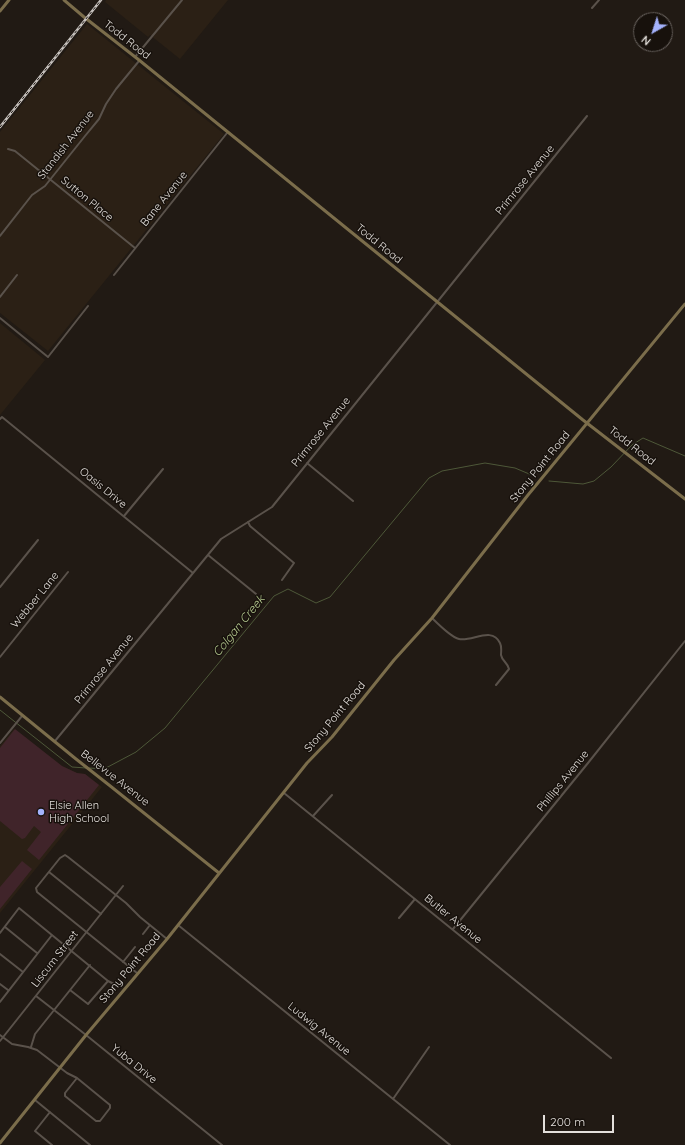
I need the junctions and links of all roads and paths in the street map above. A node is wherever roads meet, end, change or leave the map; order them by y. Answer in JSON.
{"nodes":[{"id":1,"x":9,"y":0,"type":"edge"},
{"id":2,"x":64,"y":0,"type":"edge"},
{"id":3,"x":182,"y":0,"type":"edge"},
{"id":4,"x":599,"y":0,"type":"edge"},
{"id":5,"x":592,"y":8,"type":"dead end"},
{"id":6,"x":0,"y":11,"type":"edge"},
{"id":7,"x":135,"y":57,"type":"junction"},
{"id":8,"x":139,"y":60,"type":"junction"},
{"id":9,"x":587,"y":116,"type":"dead end"},
{"id":10,"x":228,"y":133,"type":"junction"},
{"id":11,"x":8,"y":149,"type":"dead end"},
{"id":12,"x":50,"y":180,"type":"junction"},
{"id":13,"x":0,"y":236,"type":"edge"},
{"id":14,"x":135,"y":248,"type":"junction"},
{"id":15,"x":17,"y":275,"type":"dead end"},
{"id":16,"x":114,"y":275,"type":"dead end"},
{"id":17,"x":0,"y":297,"type":"edge"},
{"id":18,"x":436,"y":302,"type":"junction"},
{"id":19,"x":685,"y":304,"type":"edge"},
{"id":20,"x":88,"y":306,"type":"dead end"},
{"id":21,"x":0,"y":318,"type":"edge"},
{"id":22,"x":1,"y":418,"type":"edge"},
{"id":23,"x":588,"y":423,"type":"junction"},
{"id":24,"x":307,"y":464,"type":"junction"},
{"id":25,"x":163,"y":469,"type":"dead end"},
{"id":26,"x":685,"y":498,"type":"edge"},
{"id":27,"x":353,"y":501,"type":"dead end"},
{"id":28,"x":124,"y":516,"type":"junction"},
{"id":29,"x":248,"y":522,"type":"junction"},
{"id":30,"x":38,"y":540,"type":"dead end"},
{"id":31,"x":208,"y":555,"type":"junction"},
{"id":32,"x":68,"y":572,"type":"dead end"},
{"id":33,"x":193,"y":573,"type":"junction"},
{"id":34,"x":282,"y":580,"type":"dead end"},
{"id":35,"x":0,"y":587,"type":"edge"},
{"id":36,"x":256,"y":594,"type":"dead end"},
{"id":37,"x":432,"y":618,"type":"junction"},
{"id":38,"x":685,"y":642,"type":"edge"},
{"id":39,"x":0,"y":657,"type":"edge"},
{"id":40,"x":496,"y":685,"type":"dead end"},
{"id":41,"x":0,"y":697,"type":"edge"},
{"id":42,"x":22,"y":716,"type":"junction"},
{"id":43,"x":54,"y":742,"type":"junction"},
{"id":44,"x":0,"y":743,"type":"edge"},
{"id":45,"x":284,"y":793,"type":"junction"},
{"id":46,"x":332,"y":794,"type":"dead end"},
{"id":47,"x":313,"y":816,"type":"junction"},
{"id":48,"x":49,"y":872,"type":"junction"},
{"id":49,"x":219,"y":873,"type":"junction"},
{"id":50,"x":122,"y":886,"type":"dead end"},
{"id":51,"x":116,"y":895,"type":"junction"},
{"id":52,"x":415,"y":899,"type":"junction"},
{"id":53,"x":101,"y":914,"type":"junction"},
{"id":54,"x":399,"y":918,"type":"dead end"},
{"id":55,"x":150,"y":925,"type":"junction"},
{"id":56,"x":178,"y":925,"type":"junction"},
{"id":57,"x":5,"y":927,"type":"junction"},
{"id":58,"x":452,"y":929,"type":"junction"},
{"id":59,"x":86,"y":932,"type":"junction"},
{"id":60,"x":0,"y":933,"type":"edge"},
{"id":61,"x":143,"y":934,"type":"dead end"},
{"id":62,"x":52,"y":935,"type":"junction"},
{"id":63,"x":166,"y":939,"type":"junction"},
{"id":64,"x":135,"y":947,"type":"dead end"},
{"id":65,"x":71,"y":950,"type":"junction"},
{"id":66,"x":0,"y":954,"type":"edge"},
{"id":67,"x":37,"y":954,"type":"junction"},
{"id":68,"x":123,"y":962,"type":"junction"},
{"id":69,"x":90,"y":965,"type":"junction"},
{"id":70,"x":23,"y":972,"type":"junction"},
{"id":71,"x":137,"y":973,"type":"junction"},
{"id":72,"x":108,"y":981,"type":"junction"},
{"id":73,"x":0,"y":984,"type":"edge"},
{"id":74,"x":116,"y":985,"type":"dead end"},
{"id":75,"x":70,"y":990,"type":"junction"},
{"id":76,"x":9,"y":991,"type":"junction"},
{"id":77,"x":36,"y":996,"type":"junction"},
{"id":78,"x":0,"y":1002,"type":"edge"},
{"id":79,"x":54,"y":1011,"type":"junction"},
{"id":80,"x":0,"y":1035,"type":"edge"},
{"id":81,"x":86,"y":1035,"type":"junction"},
{"id":82,"x":3,"y":1037,"type":"junction"},
{"id":83,"x":0,"y":1041,"type":"edge"},
{"id":84,"x":429,"y":1047,"type":"dead end"},
{"id":85,"x":31,"y":1048,"type":"junction"},
{"id":86,"x":611,"y":1058,"type":"dead end"},
{"id":87,"x":60,"y":1068,"type":"junction"},
{"id":88,"x":77,"y":1078,"type":"junction"},
{"id":89,"x":393,"y":1099,"type":"junction"},
{"id":90,"x":35,"y":1100,"type":"junction"},
{"id":91,"x":50,"y":1112,"type":"junction"},
{"id":92,"x":0,"y":1143,"type":"edge"},
{"id":93,"x":52,"y":1145,"type":"edge"},
{"id":94,"x":90,"y":1145,"type":"edge"},
{"id":95,"x":222,"y":1145,"type":"edge"},
{"id":96,"x":450,"y":1145,"type":"edge"}],
"edges":[{"from":1,"to":6,"type":"main road"},
{"from":2,"to":7,"type":"main road","name":"Todd Road"},
{"from":3,"to":7,"type":"street"},
{"from":4,"to":5,"type":"street"},
{"from":7,"to":8,"type":"main road","name":"Todd Road"},
{"from":8,"to":10,"type":"main road","name":"Todd Road"},
{"from":8,"to":12,"type":"street","name":"Standish Avenue"},
{"from":9,"to":18,"type":"street","name":"Primrose Avenue"},
{"from":10,"to":14,"type":"street","name":"Bane Avenue"},
{"from":10,"to":18,"type":"main road","name":"Todd Road"},
{"from":11,"to":12,"type":"street","name":"Sutton Place"},
{"from":12,"to":13,"type":"street","name":"Standish Avenue"},
{"from":12,"to":14,"type":"street","name":"Sutton Place"},
{"from":14,"to":16,"type":"street","name":"Bane Avenue"},
{"from":15,"to":17,"type":"street"},
{"from":18,"to":23,"type":"main road","name":"Todd Road"},
{"from":18,"to":24,"type":"street","name":"Primrose Avenue"},
{"from":19,"to":23,"type":"main road","name":"Stony Point Road"},
{"from":20,"to":21,"type":"street"},
{"from":22,"to":28,"type":"street","name":"Oasis Drive"},
{"from":23,"to":26,"type":"main road","name":"Todd Road"},
{"from":23,"to":37,"type":"main road","name":"Stony Point Road"},
{"from":24,"to":27,"type":"street"},
{"from":24,"to":29,"type":"street","name":"Primrose Avenue"},
{"from":25,"to":28,"type":"street"},
{"from":28,"to":33,"type":"street","name":"Oasis Drive"},
{"from":29,"to":31,"type":"street","name":"Primrose Avenue"},
{"from":29,"to":34,"type":"street"},
{"from":30,"to":35,"type":"street"},
{"from":31,"to":33,"type":"street","name":"Primrose Avenue"},
{"from":31,"to":36,"type":"street"},
{"from":32,"to":39,"type":"street","name":"Webber Lane"},
{"from":33,"to":43,"type":"street","name":"Primrose Avenue"},
{"from":37,"to":40,"type":"street"},
{"from":37,"to":45,"type":"main road","name":"Stony Point Road"},
{"from":38,"to":58,"type":"street","name":"Phillips Avenue"},
{"from":41,"to":42,"type":"main road","name":"Bellevue Avenue"},
{"from":42,"to":43,"type":"main road","name":"Bellevue Avenue"},
{"from":42,"to":44,"type":"street"},
{"from":43,"to":49,"type":"main road","name":"Bellevue Avenue"},
{"from":45,"to":47,"type":"street","name":"Butler Avenue"},
{"from":45,"to":49,"type":"main road","name":"Stony Point Road"},
{"from":46,"to":47,"type":"street"},
{"from":47,"to":52,"type":"street","name":"Butler Avenue"},
{"from":48,"to":51,"type":"street"},
{"from":48,"to":53,"type":"street"},
{"from":48,"to":59,"type":"street"},
{"from":49,"to":56,"type":"main road","name":"Stony Point Road"},
{"from":50,"to":51,"type":"street","name":"Liscum Street"},
{"from":51,"to":53,"type":"street","name":"Liscum Street"},
{"from":51,"to":55,"type":"street"},
{"from":52,"to":54,"type":"street"},
{"from":52,"to":58,"type":"street","name":"Butler Avenue"},
{"from":53,"to":59,"type":"street","name":"Liscum Street"},
{"from":55,"to":61,"type":"street"},
{"from":55,"to":63,"type":"street"},
{"from":56,"to":63,"type":"main road","name":"Stony Point Road"},
{"from":56,"to":89,"type":"street","name":"Ludwig Avenue"},
{"from":57,"to":60,"type":"street"},
{"from":57,"to":62,"type":"street"},
{"from":57,"to":67,"type":"street"},
{"from":58,"to":86,"type":"street","name":"Butler Avenue"},
{"from":59,"to":65,"type":"street","name":"Liscum Street"},
{"from":59,"to":68,"type":"street"},
{"from":62,"to":65,"type":"street"},
{"from":62,"to":67,"type":"street"},
{"from":63,"to":71,"type":"main road","name":"Stony Point Road"},
{"from":64,"to":68,"type":"street"},
{"from":65,"to":69,"type":"street"},
{"from":65,"to":77,"type":"street","name":"Liscum Street"},
{"from":66,"to":70,"type":"street"},
{"from":67,"to":70,"type":"street"},
{"from":68,"to":71,"type":"street"},
{"from":69,"to":72,"type":"street"},
{"from":69,"to":75,"type":"street"},
{"from":70,"to":76,"type":"street"},
{"from":71,"to":81,"type":"main road","name":"Stony Point Road"},
{"from":72,"to":74,"type":"street"},
{"from":72,"to":75,"type":"street"},
{"from":73,"to":76,"type":"street"},
{"from":75,"to":79,"type":"street"},
{"from":76,"to":78,"type":"street"},
{"from":77,"to":79,"type":"street","name":"Yuba Drive"},
{"from":77,"to":82,"type":"street","name":"Liscum Street"},
{"from":79,"to":81,"type":"street","name":"Yuba Drive"},
{"from":79,"to":85,"type":"street"},
{"from":80,"to":82,"type":"street"},
{"from":81,"to":87,"type":"main road","name":"Stony Point Road"},
{"from":81,"to":95,"type":"street","name":"Yuba Drive"},
{"from":82,"to":83,"type":"street","name":"Liscum Street"},
{"from":82,"to":85,"type":"street"},
{"from":84,"to":89,"type":"street"},
{"from":85,"to":87,"type":"street"},
{"from":87,"to":88,"type":"street"},
{"from":87,"to":90,"type":"main road","name":"Stony Point Road"},
{"from":88,"to":88,"type":"street"},
{"from":89,"to":96,"type":"street","name":"Ludwig Avenue"},
{"from":90,"to":91,"type":"street"},
{"from":90,"to":92,"type":"main road","name":"Stony Point Road"},
{"from":91,"to":93,"type":"street"},
{"from":91,"to":94,"type":"street"}]}
